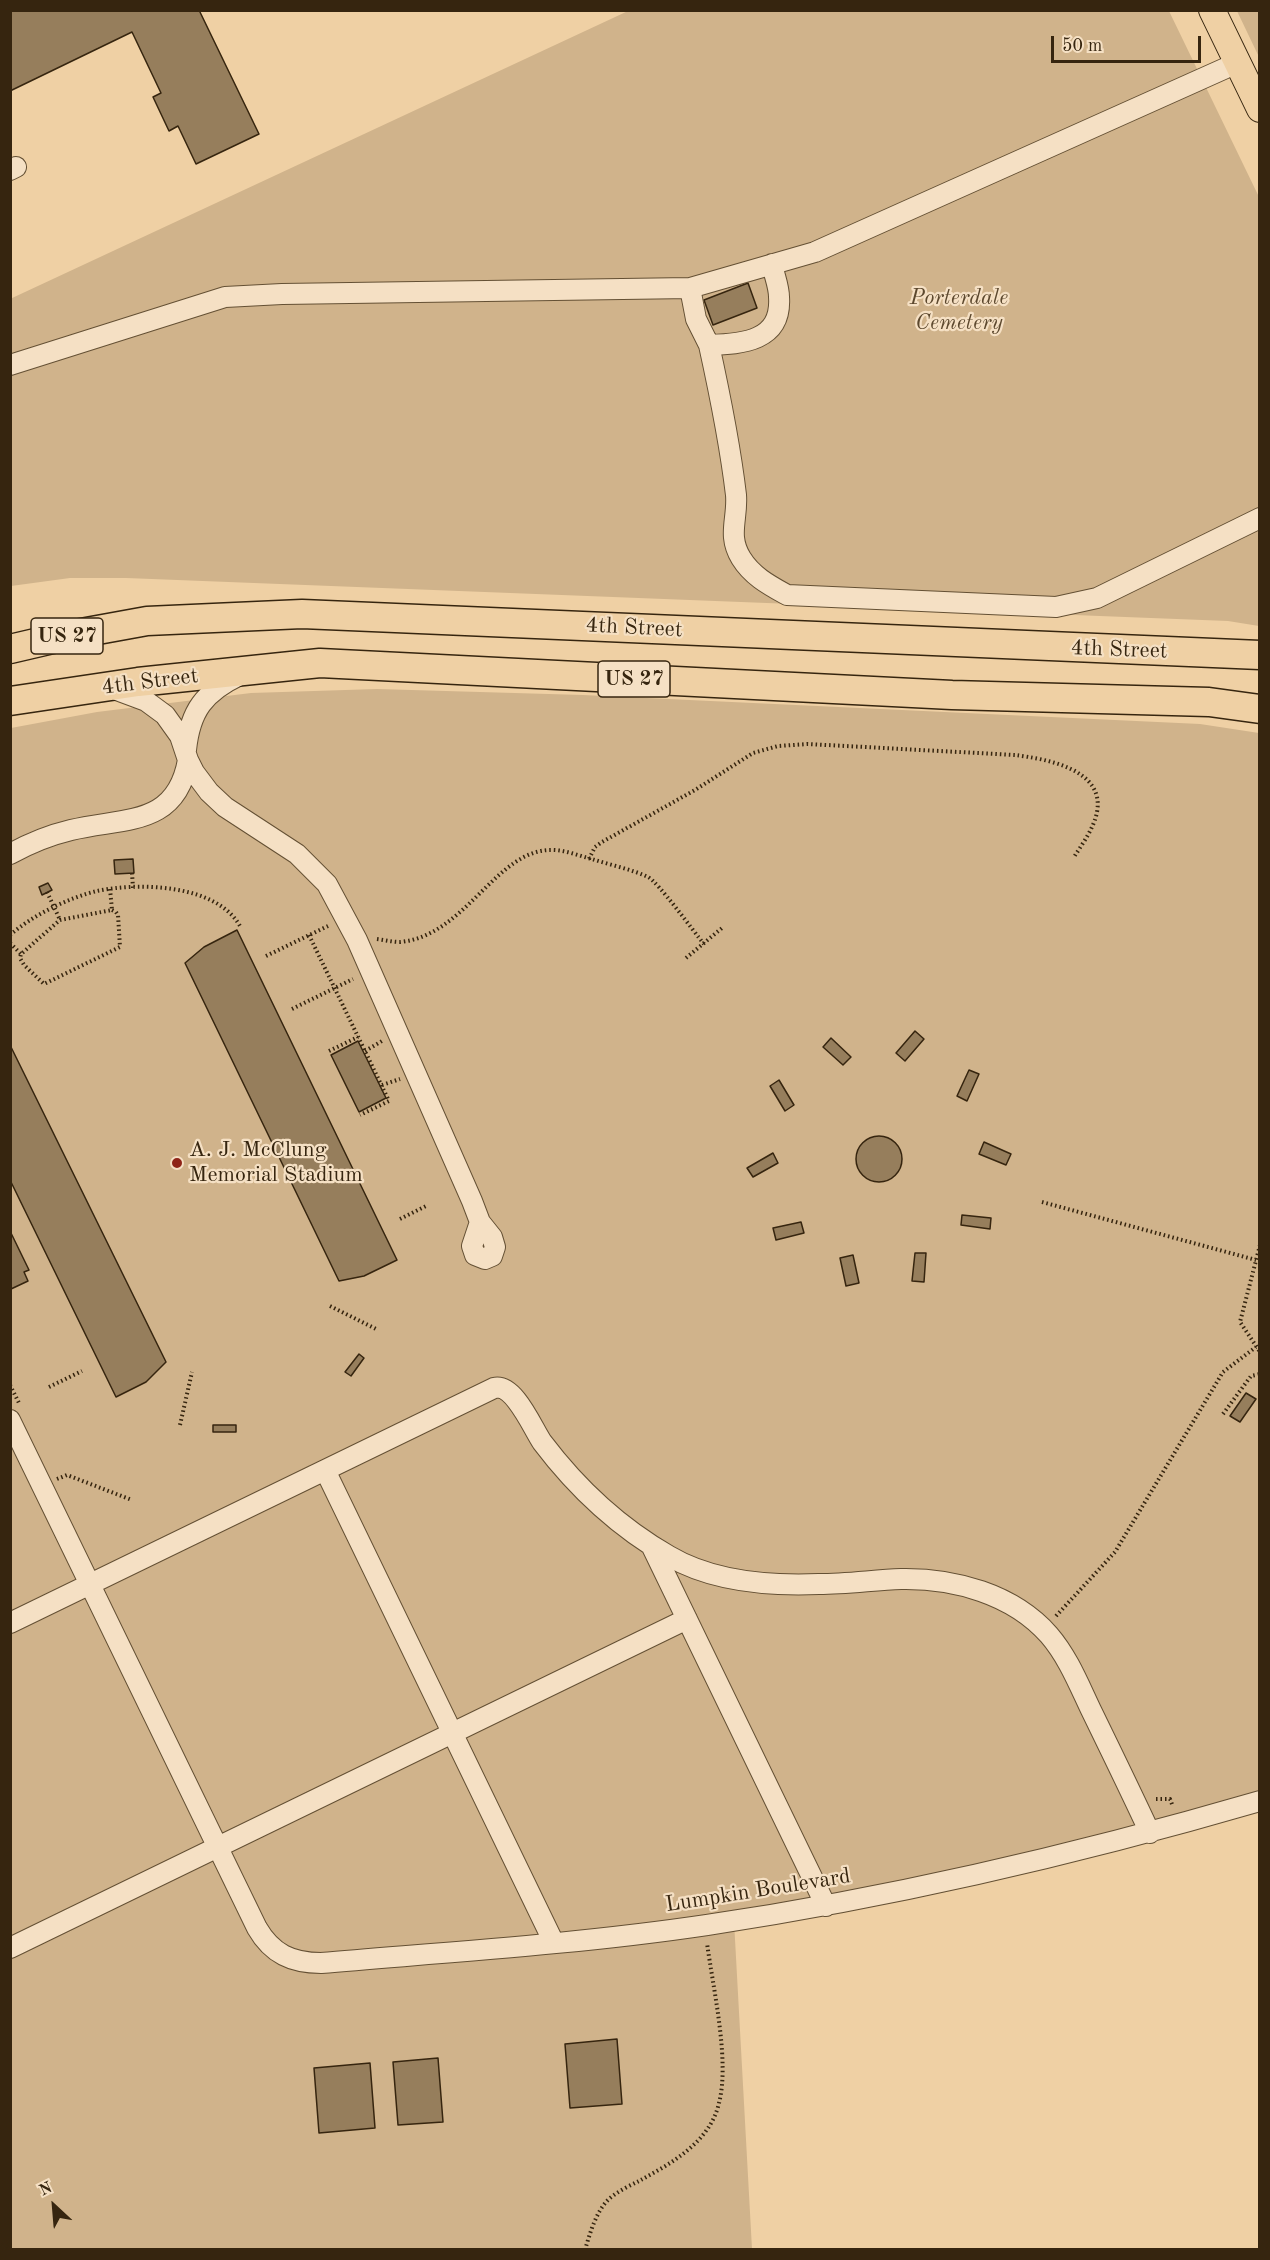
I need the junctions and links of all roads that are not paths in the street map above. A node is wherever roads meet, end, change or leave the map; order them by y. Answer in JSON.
{"nodes":[{"id":1,"x":1212,"y":10,"type":"edge"},
{"id":2,"x":1237,"y":63,"type":"junction"},
{"id":3,"x":1260,"y":109,"type":"edge"},
{"id":4,"x":772,"y":264,"type":"junction"},
{"id":5,"x":690,"y":288,"type":"junction"},
{"id":6,"x":708,"y":345,"type":"junction"},
{"id":7,"x":10,"y":365,"type":"edge"},
{"id":8,"x":1260,"y":518,"type":"edge"},
{"id":9,"x":10,"y":650,"type":"edge"},
{"id":10,"x":1260,"y":656,"type":"edge"},
{"id":11,"x":250,"y":670,"type":"junction"},
{"id":12,"x":105,"y":687,"type":"junction"},
{"id":13,"x":10,"y":701,"type":"edge"},
{"id":14,"x":1260,"y":709,"type":"edge"},
{"id":15,"x":187,"y":755,"type":"junction"},
{"id":16,"x":163,"y":807,"type":"junction"},
{"id":17,"x":225,"y":807,"type":"junction"},
{"id":18,"x":10,"y":854,"type":"edge"},
{"id":19,"x":480,"y":1222,"type":"dead end"},
{"id":20,"x":10,"y":1420,"type":"edge"},
{"id":21,"x":19,"y":1460,"type":"edge"},
{"id":22,"x":325,"y":1470,"type":"junction"},
{"id":23,"x":651,"y":1545,"type":"junction"},
{"id":24,"x":90,"y":1584,"type":"junction"},
{"id":25,"x":687,"y":1619,"type":"junction"},
{"id":26,"x":10,"y":1623,"type":"edge"},
{"id":27,"x":453,"y":1734,"type":"junction"},
{"id":28,"x":1260,"y":1801,"type":"edge"},
{"id":29,"x":1150,"y":1833,"type":"junction"},
{"id":30,"x":218,"y":1847,"type":"junction"},
{"id":31,"x":826,"y":1906,"type":"junction"},
{"id":32,"x":554,"y":1942,"type":"junction"},
{"id":33,"x":10,"y":1948,"type":"edge"}],
"edges":[{"from":1,"to":2,"type":"main road"},
{"from":2,"to":3,"type":"main road"},
{"from":2,"to":4,"type":"street"},
{"from":4,"to":5,"type":"street"},
{"from":4,"to":6,"type":"street"},
{"from":5,"to":6,"type":"street"},
{"from":5,"to":7,"type":"street"},
{"from":6,"to":8,"type":"street"},
{"from":9,"to":10,"type":"highway","name":"4th Street","number":"US 27"},
{"from":11,"to":12,"type":"highway","name":"4th Street","number":"US 27"},
{"from":11,"to":14,"type":"highway","name":"4th Street","number":"US 27"},
{"from":11,"to":15,"type":"street"},
{"from":12,"to":13,"type":"highway","name":"4th Street","number":"US 27"},
{"from":12,"to":15,"type":"street"},
{"from":15,"to":16,"type":"street"},
{"from":15,"to":17,"type":"street"},
{"from":16,"to":17,"type":"street"},
{"from":16,"to":18,"type":"street"},
{"from":17,"to":19,"type":"street"},
{"from":20,"to":21,"type":"street"},
{"from":21,"to":24,"type":"street"},
{"from":22,"to":23,"type":"street"},
{"from":22,"to":24,"type":"street"},
{"from":22,"to":27,"type":"street"},
{"from":23,"to":25,"type":"street"},
{"from":23,"to":29,"type":"street"},
{"from":24,"to":26,"type":"street"},
{"from":24,"to":30,"type":"street"},
{"from":25,"to":27,"type":"street"},
{"from":25,"to":31,"type":"street"},
{"from":27,"to":30,"type":"street"},
{"from":27,"to":32,"type":"street"},
{"from":28,"to":29,"type":"street","name":"Lumpkin Boulevard"},
{"from":29,"to":31,"type":"street","name":"Lumpkin Boulevard"},
{"from":30,"to":32,"type":"street","name":"Lumpkin Boulevard"},
{"from":30,"to":33,"type":"street"},
{"from":31,"to":32,"type":"street","name":"Lumpkin Boulevard"}]}
